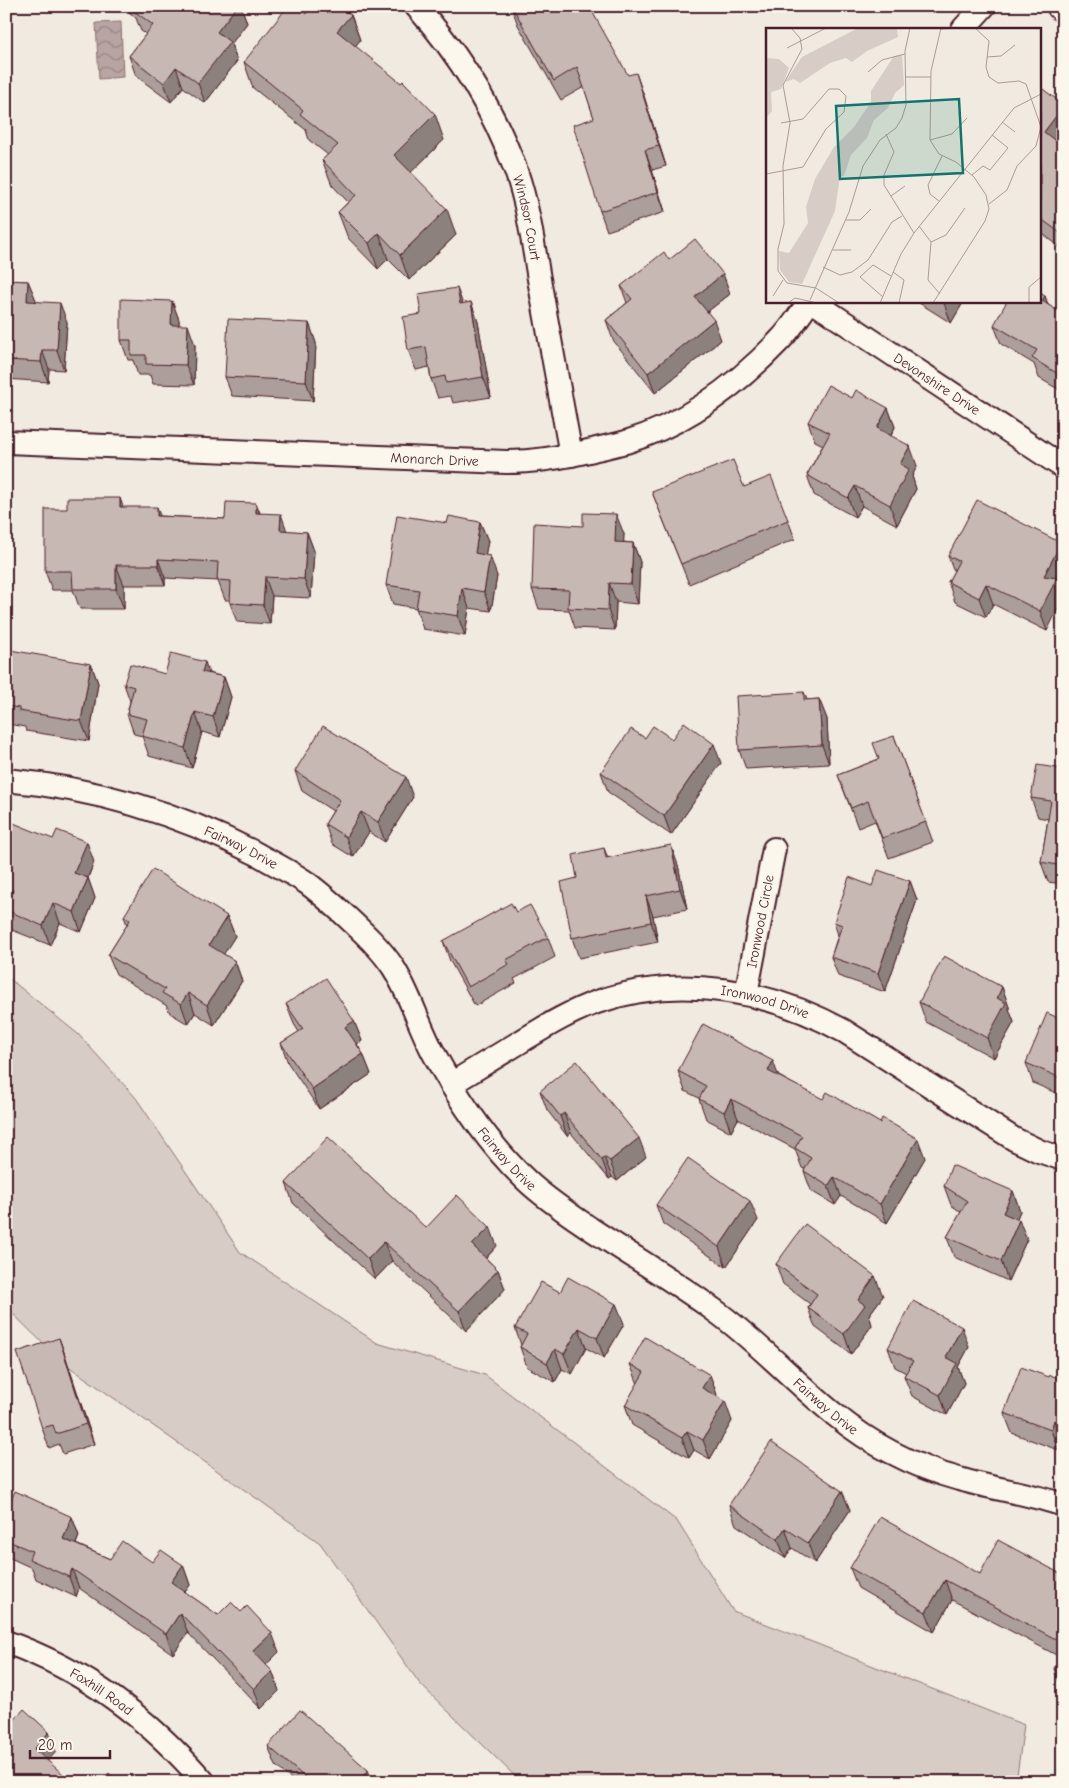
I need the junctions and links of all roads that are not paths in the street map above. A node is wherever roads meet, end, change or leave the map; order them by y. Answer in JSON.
{"nodes":[{"id":1,"x":416,"y":6,"type":"edge"},
{"id":2,"x":984,"y":6,"type":"edge"},
{"id":3,"x":964,"y":28,"type":"edge"},
{"id":4,"x":810,"y":302,"type":"edge"},
{"id":5,"x":813,"y":302,"type":"edge"},
{"id":6,"x":6,"y":442,"type":"edge"},
{"id":7,"x":571,"y":455,"type":"junction"},
{"id":8,"x":1063,"y":467,"type":"edge"},
{"id":9,"x":6,"y":780,"type":"edge"},
{"id":10,"x":774,"y":849,"type":"dead end"},
{"id":11,"x":746,"y":994,"type":"junction"},
{"id":12,"x":451,"y":1084,"type":"junction"},
{"id":13,"x":1063,"y":1160,"type":"edge"},
{"id":14,"x":1063,"y":1505,"type":"edge"},
{"id":15,"x":6,"y":1642,"type":"edge"},
{"id":16,"x":204,"y":1782,"type":"edge"}],
"edges":[{"from":1,"to":7,"type":"street","name":"Windsor Court"},
{"from":2,"to":3,"type":"street"},
{"from":4,"to":7,"type":"street","name":"Monarch Drive"},
{"from":5,"to":8,"type":"street","name":"Devonshire Drive"},
{"from":6,"to":7,"type":"street","name":"Monarch Drive"},
{"from":9,"to":12,"type":"street","name":"Fairway Drive"},
{"from":10,"to":11,"type":"street","name":"Ironwood Circle"},
{"from":11,"to":12,"type":"street","name":"Ironwood Drive"},
{"from":11,"to":13,"type":"street","name":"Ironwood Drive"},
{"from":12,"to":14,"type":"street","name":"Fairway Drive"},
{"from":15,"to":16,"type":"street","name":"Foxhill Road"}]}
